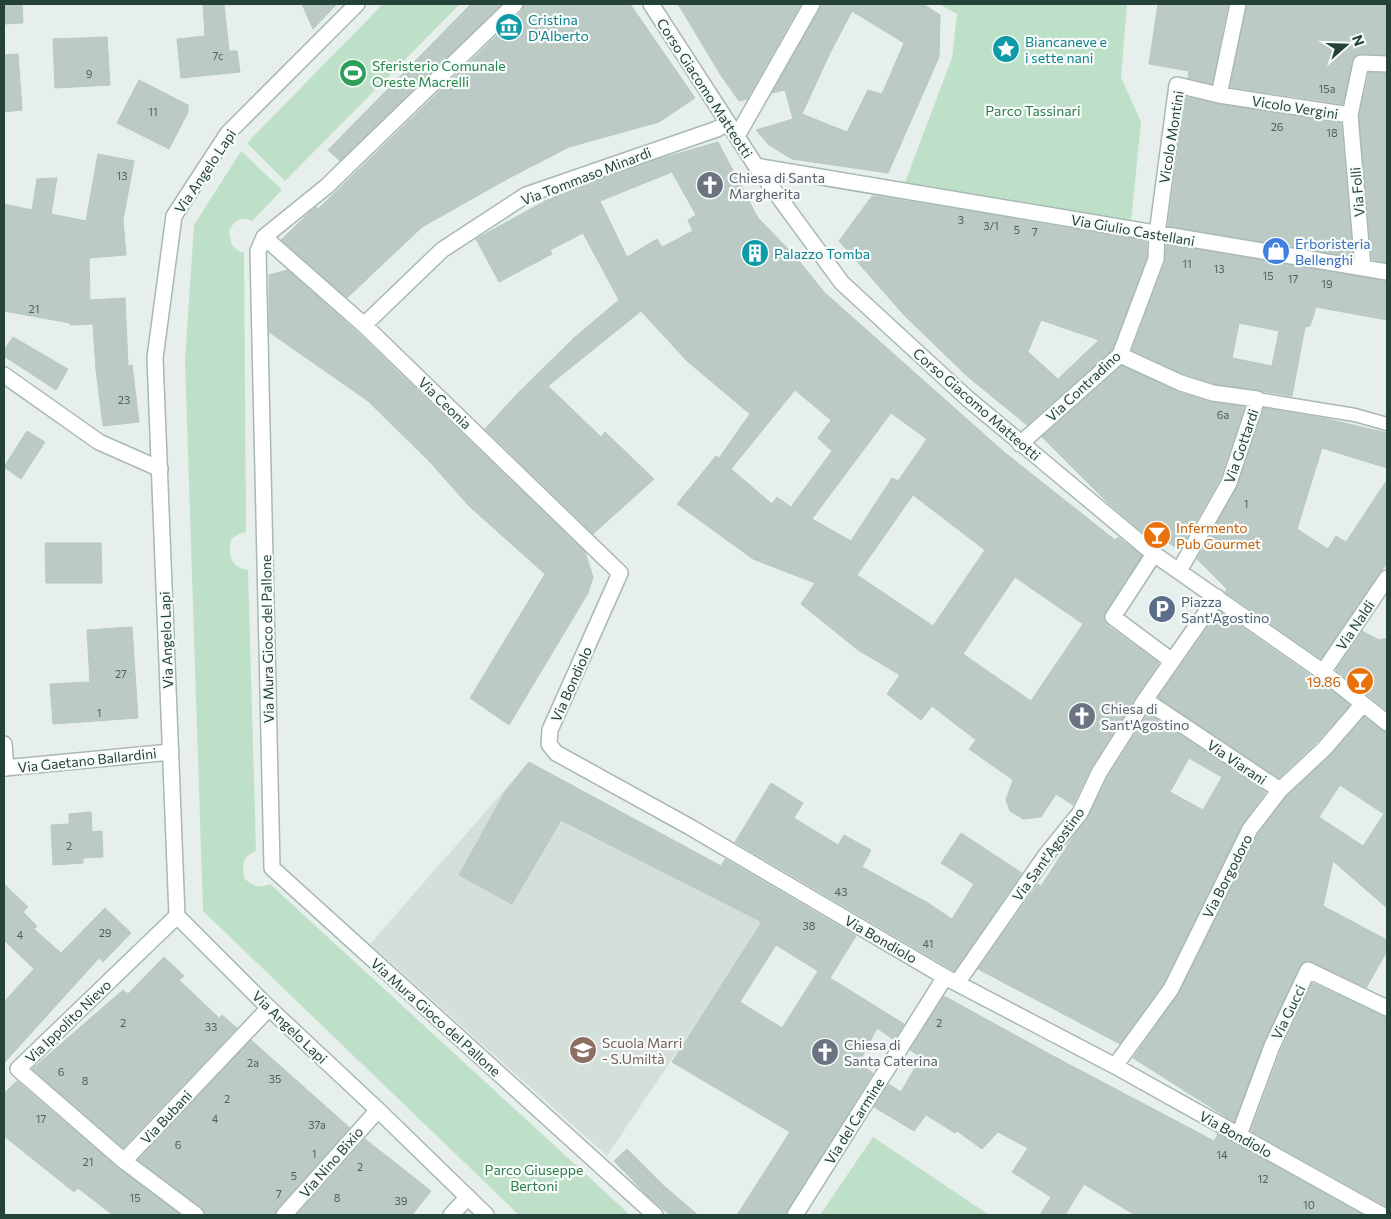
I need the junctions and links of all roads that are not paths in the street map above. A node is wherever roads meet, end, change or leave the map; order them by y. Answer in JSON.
{"nodes":[{"id":1,"x":357,"y":4,"type":"edge"},
{"id":2,"x":515,"y":4,"type":"edge"},
{"id":3,"x":651,"y":4,"type":"edge"},
{"id":4,"x":812,"y":4,"type":"edge"},
{"id":5,"x":1238,"y":4,"type":"edge"},
{"id":6,"x":1387,"y":64,"type":"edge"},
{"id":7,"x":1219,"y":95,"type":"junction"},
{"id":8,"x":1350,"y":115,"type":"junction"},
{"id":9,"x":727,"y":123,"type":"junction"},
{"id":10,"x":737,"y":136,"type":"junction"},
{"id":11,"x":756,"y":166,"type":"junction"},
{"id":12,"x":1157,"y":234,"type":"junction"},
{"id":13,"x":264,"y":237,"type":"junction"},
{"id":14,"x":1363,"y":268,"type":"junction"},
{"id":15,"x":1387,"y":272,"type":"edge"},
{"id":16,"x":364,"y":325,"type":"junction"},
{"id":17,"x":1120,"y":355,"type":"junction"},
{"id":18,"x":4,"y":375,"type":"edge"},
{"id":19,"x":1257,"y":399,"type":"junction"},
{"id":20,"x":1387,"y":424,"type":"edge"},
{"id":21,"x":1020,"y":444,"type":"junction"},
{"id":22,"x":160,"y":470,"type":"junction"},
{"id":23,"x":1154,"y":554,"type":"junction"},
{"id":24,"x":1179,"y":571,"type":"junction"},
{"id":25,"x":620,"y":573,"type":"joint"},
{"id":26,"x":1387,"y":578,"type":"edge"},
{"id":27,"x":1217,"y":597,"type":"junction"},
{"id":28,"x":1172,"y":661,"type":"junction"},
{"id":29,"x":1323,"y":672,"type":"junction"},
{"id":30,"x":1145,"y":700,"type":"junction"},
{"id":31,"x":1363,"y":704,"type":"junction"},
{"id":32,"x":1387,"y":722,"type":"edge"},
{"id":33,"x":4,"y":744,"type":"edge"},
{"id":34,"x":171,"y":752,"type":"junction"},
{"id":35,"x":5,"y":768,"type":"edge"},
{"id":36,"x":1280,"y":790,"type":"junction"},
{"id":37,"x":177,"y":916,"type":"junction"},
{"id":38,"x":951,"y":980,"type":"junction"},
{"id":39,"x":269,"y":1008,"type":"junction"},
{"id":40,"x":1387,"y":1008,"type":"edge"},
{"id":41,"x":1115,"y":1066,"type":"junction"},
{"id":42,"x":378,"y":1110,"type":"junction"},
{"id":43,"x":1239,"y":1135,"type":"junction"},
{"id":44,"x":124,"y":1161,"type":"junction"},
{"id":45,"x":468,"y":1197,"type":"junction"},
{"id":46,"x":196,"y":1215,"type":"edge"},
{"id":47,"x":284,"y":1215,"type":"edge"},
{"id":48,"x":451,"y":1215,"type":"edge"},
{"id":49,"x":486,"y":1215,"type":"edge"},
{"id":50,"x":655,"y":1215,"type":"edge"},
{"id":51,"x":795,"y":1215,"type":"edge"},
{"id":52,"x":1382,"y":1215,"type":"edge"}],
"edges":[{"from":1,"to":22,"type":"street","name":"Via Angelo Lapi"},
{"from":2,"to":13,"type":"street"},
{"from":3,"to":9,"type":"street","name":"Corso Giacomo Matteotti"},
{"from":4,"to":10,"type":"street"},
{"from":5,"to":7,"type":"street"},
{"from":6,"to":8,"type":"street","name":"Vicolo Vergini"},
{"from":7,"to":8,"type":"street","name":"Vicolo Vergini"},
{"from":7,"to":12,"type":"street","name":"Vicolo Montini"},
{"from":8,"to":14,"type":"street","name":"Via Folli"},
{"from":9,"to":10,"type":"street","name":"Corso Giacomo Matteotti"},
{"from":9,"to":16,"type":"street","name":"Via Tommaso Minardi"},
{"from":10,"to":11,"type":"street","name":"Corso Giacomo Matteotti"},
{"from":11,"to":12,"type":"street","name":"Via Giulio Castellani"},
{"from":11,"to":21,"type":"street","name":"Corso Giacomo Matteotti"},
{"from":12,"to":14,"type":"street","name":"Via Giulio Castellani"},
{"from":12,"to":17,"type":"street","name":"Via Contradino"},
{"from":13,"to":16,"type":"street","name":"Via Ceonia"},
{"from":13,"to":50,"type":"street","name":"Via Mura Gioco del Pallone"},
{"from":14,"to":15,"type":"street","name":"Via Giulio Castellani"},
{"from":16,"to":25,"type":"street","name":"Via Ceonia"},
{"from":17,"to":19,"type":"street","name":"Via Gottardi"},
{"from":17,"to":21,"type":"street","name":"Via Contradino"},
{"from":18,"to":22,"type":"street"},
{"from":19,"to":20,"type":"lane","name":"Via Gottardi"},
{"from":19,"to":24,"type":"street","name":"Via Gottardi"},
{"from":21,"to":23,"type":"street","name":"Corso Giacomo Matteotti"},
{"from":22,"to":34,"type":"street","name":"Via Angelo Lapi"},
{"from":23,"to":24,"type":"street","name":"Corso Giacomo Matteotti"},
{"from":23,"to":28,"type":"street"},
{"from":24,"to":27,"type":"street","name":"Corso Giacomo Matteotti"},
{"from":25,"to":38,"type":"street","name":"Via Bondiolo"},
{"from":26,"to":29,"type":"street","name":"Via Naldi"},
{"from":27,"to":28,"type":"street","name":"Via Sant'Agostino"},
{"from":27,"to":29,"type":"street","name":"Corso Giacomo Matteotti"},
{"from":28,"to":30,"type":"street","name":"Via Sant'Agostino"},
{"from":29,"to":31,"type":"street","name":"Corso Giacomo Matteotti"},
{"from":30,"to":36,"type":"street","name":"Via Viarani"},
{"from":30,"to":38,"type":"street","name":"Via Sant'Agostino"},
{"from":31,"to":32,"type":"street","name":"Corso Giacomo Matteotti"},
{"from":31,"to":36,"type":"street","name":"Via Borgodoro"},
{"from":33,"to":35,"type":"street"},
{"from":34,"to":35,"type":"street","name":"Via Gaetano Ballardini"},
{"from":34,"to":37,"type":"street","name":"Via Angelo Lapi"},
{"from":36,"to":41,"type":"street","name":"Via Borgodoro"},
{"from":37,"to":39,"type":"street","name":"Via Angelo Lapi"},
{"from":37,"to":44,"type":"street","name":"Via Ippolito Nievo"},
{"from":38,"to":41,"type":"street","name":"Via Bondiolo"},
{"from":38,"to":51,"type":"street","name":"Via del Carmine"},
{"from":39,"to":42,"type":"street","name":"Via Angelo Lapi"},
{"from":39,"to":44,"type":"street","name":"Via Bubani"},
{"from":40,"to":43,"type":"street","name":"Via Gucci"},
{"from":41,"to":43,"type":"street","name":"Via Bondiolo"},
{"from":42,"to":45,"type":"street","name":"Via Angelo Lapi"},
{"from":42,"to":47,"type":"street","name":"Via Nino Bixio"},
{"from":43,"to":52,"type":"street","name":"Via Bondiolo"},
{"from":44,"to":46,"type":"street"},
{"from":45,"to":48,"type":"street"},
{"from":45,"to":49,"type":"street","name":"Via Angelo Lapi"}]}
